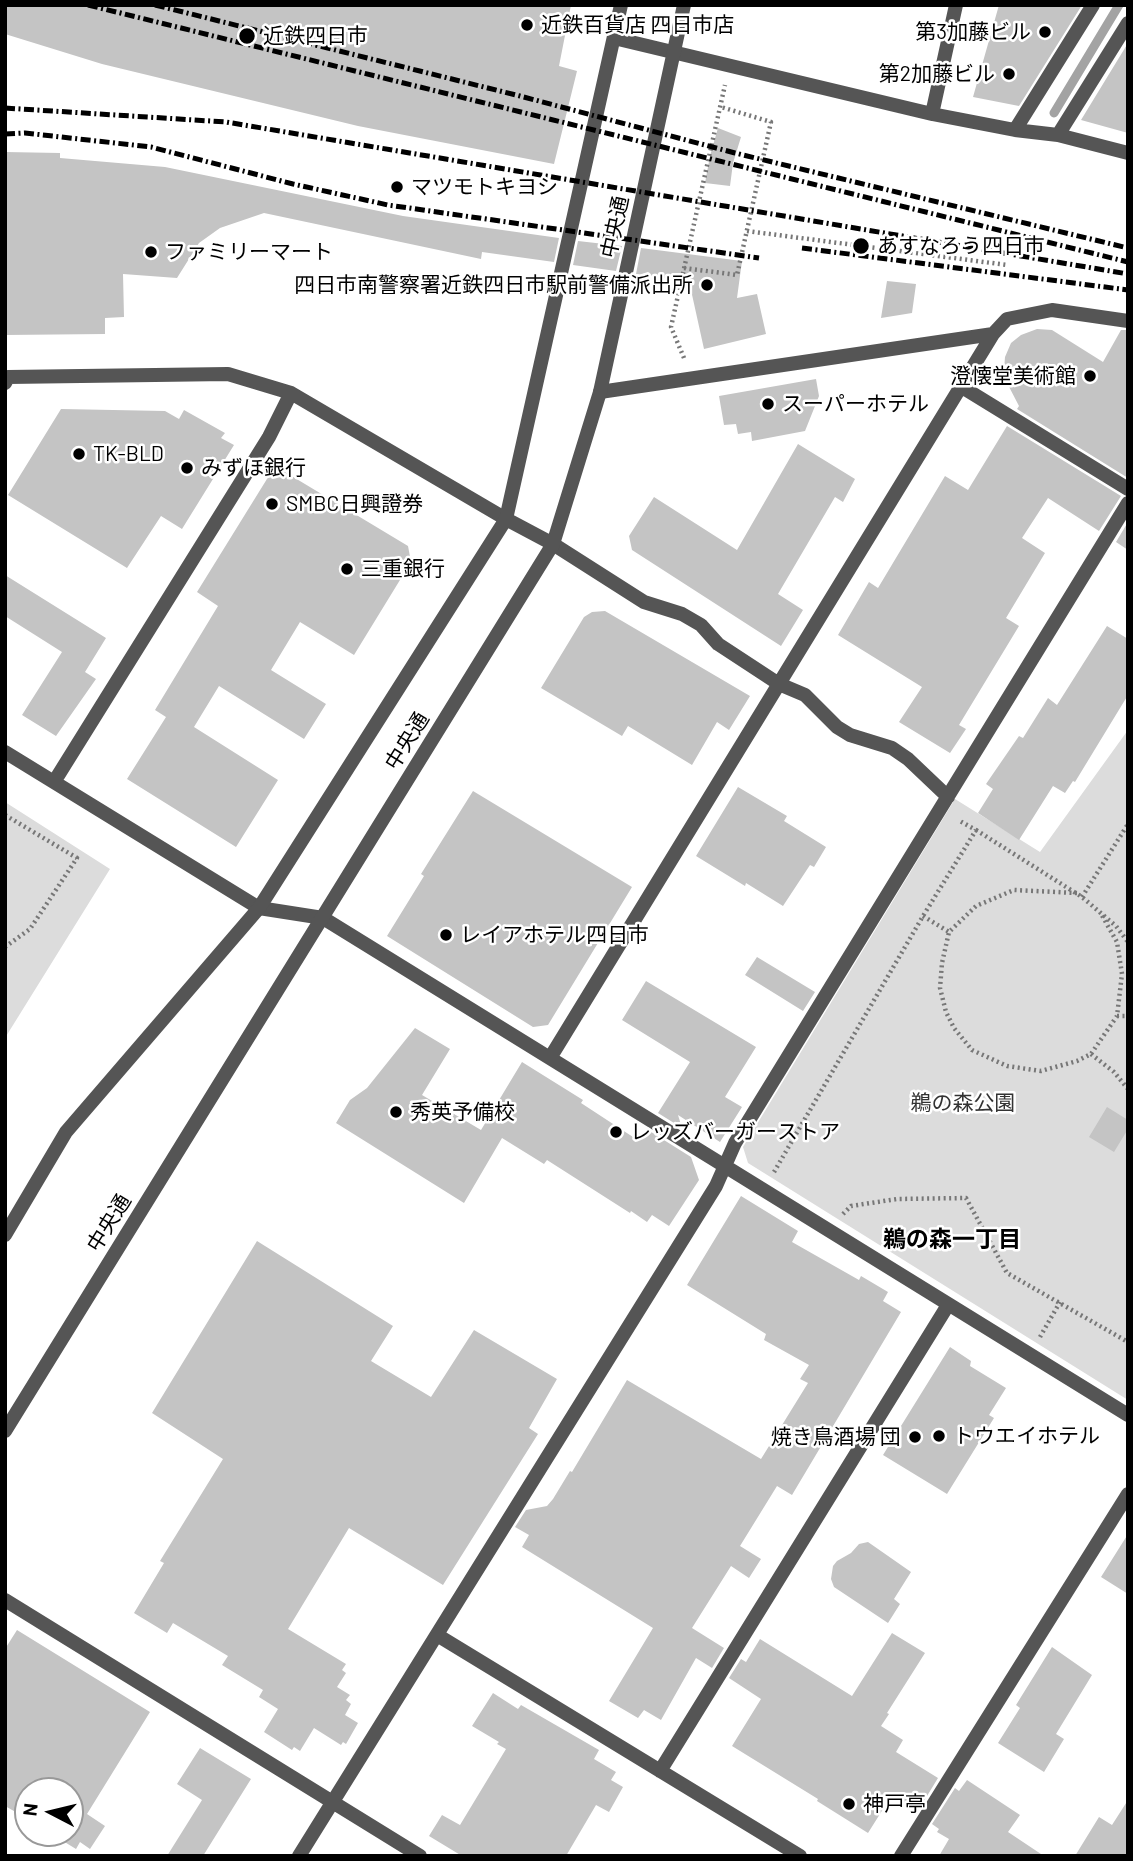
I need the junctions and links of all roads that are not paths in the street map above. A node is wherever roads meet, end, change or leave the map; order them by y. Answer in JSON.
{"nodes":[{"id":1,"x":621,"y":5,"type":"edge"},
{"id":2,"x":684,"y":5,"type":"edge"},
{"id":3,"x":956,"y":5,"type":"edge"},
{"id":4,"x":1093,"y":5,"type":"edge"},
{"id":5,"x":1128,"y":23,"type":"edge"},
{"id":6,"x":614,"y":38,"type":"junction"},
{"id":7,"x":675,"y":51,"type":"junction"},
{"id":8,"x":932,"y":114,"type":"junction"},
{"id":9,"x":1015,"y":131,"type":"junction"},
{"id":10,"x":1058,"y":135,"type":"junction"},
{"id":11,"x":1128,"y":153,"type":"edge"},
{"id":12,"x":1128,"y":321,"type":"edge"},
{"id":13,"x":993,"y":334,"type":"junction"},
{"id":14,"x":5,"y":383,"type":"edge"},
{"id":15,"x":962,"y":387,"type":"junction"},
{"id":16,"x":600,"y":392,"type":"junction"},
{"id":17,"x":291,"y":393,"type":"junction"},
{"id":18,"x":1128,"y":489,"type":"edge"},
{"id":19,"x":1128,"y":503,"type":"edge"},
{"id":20,"x":506,"y":519,"type":"junction"},
{"id":21,"x":553,"y":544,"type":"junction"},
{"id":22,"x":779,"y":684,"type":"junction"},
{"id":23,"x":5,"y":752,"type":"edge"},
{"id":24,"x":54,"y":782,"type":"junction"},
{"id":25,"x":948,"y":797,"type":"junction"},
{"id":26,"x":259,"y":908,"type":"junction"},
{"id":27,"x":323,"y":918,"type":"junction"},
{"id":28,"x":550,"y":1058,"type":"junction"},
{"id":29,"x":726,"y":1166,"type":"junction"},
{"id":30,"x":5,"y":1235,"type":"edge"},
{"id":31,"x":948,"y":1305,"type":"junction"},
{"id":32,"x":1128,"y":1415,"type":"edge"},
{"id":33,"x":5,"y":1431,"type":"edge"},
{"id":34,"x":1128,"y":1494,"type":"edge"},
{"id":35,"x":5,"y":1600,"type":"edge"},
{"id":36,"x":437,"y":1635,"type":"junction"},
{"id":37,"x":660,"y":1771,"type":"junction"},
{"id":38,"x":331,"y":1801,"type":"junction"},
{"id":39,"x":299,"y":1856,"type":"edge"},
{"id":40,"x":420,"y":1856,"type":"edge"},
{"id":41,"x":800,"y":1856,"type":"edge"},
{"id":42,"x":901,"y":1856,"type":"edge"}],
"edges":[{"from":1,"to":6,"type":"street","name":"中央通"},
{"from":2,"to":7,"type":"street","name":"中央通"},
{"from":3,"to":8,"type":"street"},
{"from":4,"to":9,"type":"street"},
{"from":5,"to":10,"type":"street"},
{"from":6,"to":7,"type":"street"},
{"from":6,"to":20,"type":"street","name":"中央通"},
{"from":7,"to":8,"type":"street"},
{"from":7,"to":16,"type":"street","name":"中央通"},
{"from":8,"to":9,"type":"street"},
{"from":9,"to":10,"type":"street"},
{"from":10,"to":11,"type":"street"},
{"from":12,"to":13,"type":"street"},
{"from":13,"to":15,"type":"street"},
{"from":13,"to":16,"type":"street"},
{"from":14,"to":17,"type":"street"},
{"from":15,"to":18,"type":"street"},
{"from":15,"to":22,"type":"street"},
{"from":16,"to":21,"type":"street","name":"中央通"},
{"from":17,"to":20,"type":"street"},
{"from":17,"to":24,"type":"street"},
{"from":19,"to":25,"type":"street"},
{"from":20,"to":21,"type":"street"},
{"from":20,"to":26,"type":"street","name":"中央通"},
{"from":21,"to":22,"type":"street"},
{"from":21,"to":27,"type":"street","name":"中央通"},
{"from":22,"to":25,"type":"street"},
{"from":22,"to":28,"type":"street"},
{"from":23,"to":24,"type":"street"},
{"from":24,"to":26,"type":"street"},
{"from":25,"to":29,"type":"street"},
{"from":26,"to":27,"type":"street"},
{"from":26,"to":30,"type":"street","name":"中央通"},
{"from":27,"to":28,"type":"street"},
{"from":27,"to":33,"type":"street","name":"中央通"},
{"from":28,"to":29,"type":"street"},
{"from":29,"to":31,"type":"street"},
{"from":29,"to":36,"type":"street"},
{"from":31,"to":32,"type":"street"},
{"from":31,"to":37,"type":"street"},
{"from":34,"to":42,"type":"street"},
{"from":35,"to":38,"type":"street"},
{"from":36,"to":37,"type":"street"},
{"from":36,"to":38,"type":"street"},
{"from":37,"to":41,"type":"street"},
{"from":38,"to":39,"type":"street"},
{"from":38,"to":40,"type":"street"}]}
